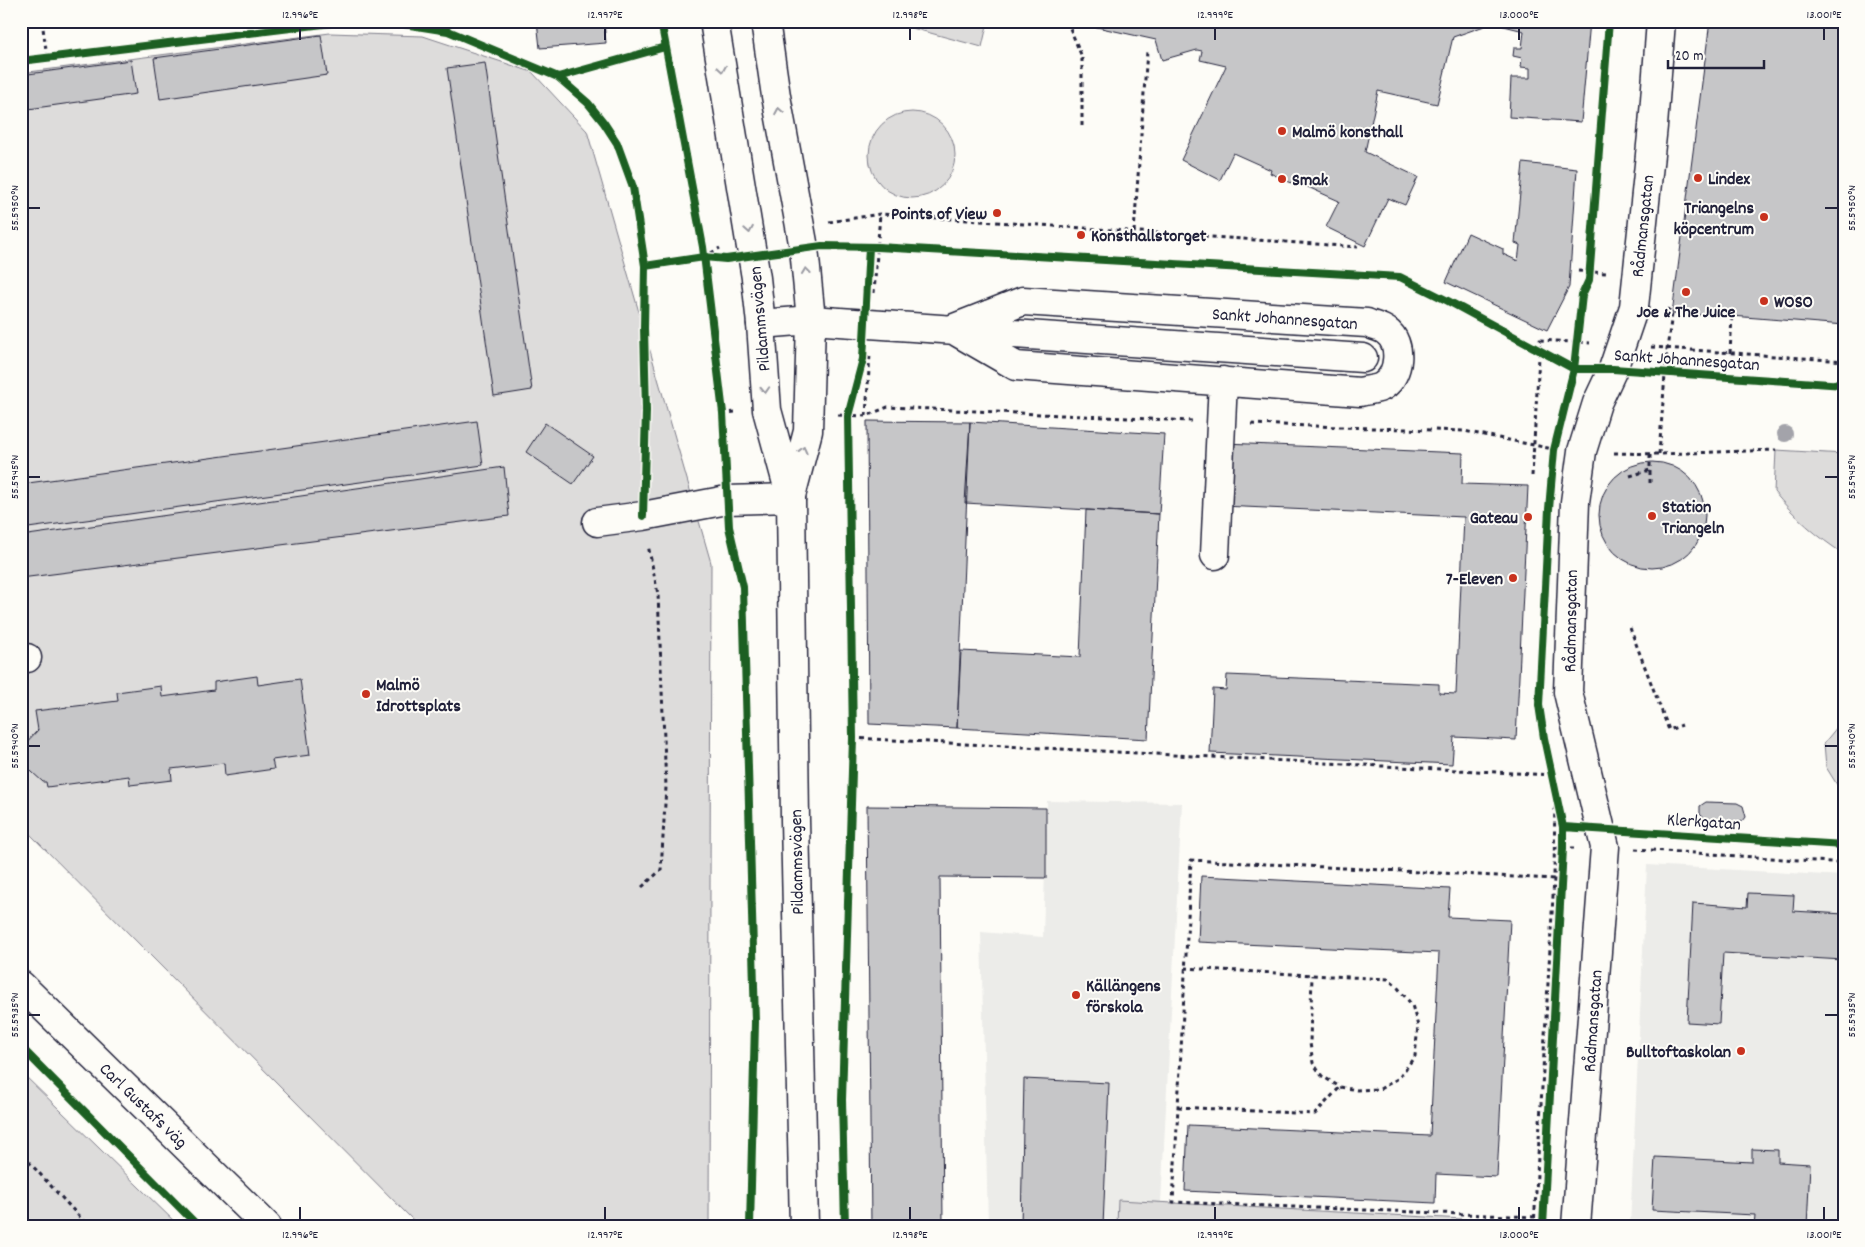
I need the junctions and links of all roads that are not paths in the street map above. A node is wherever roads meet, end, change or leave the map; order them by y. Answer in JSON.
{"nodes":[{"id":1,"x":714,"y":21,"type":"edge"},
{"id":2,"x":765,"y":21,"type":"edge"},
{"id":3,"x":1661,"y":21,"type":"edge"},
{"id":4,"x":811,"y":320,"type":"junction"},
{"id":5,"x":762,"y":324,"type":"junction"},
{"id":6,"x":952,"y":329,"type":"junction"},
{"id":7,"x":1363,"y":358,"type":"dead end"},
{"id":8,"x":1224,"y":381,"type":"junction"},
{"id":9,"x":791,"y":498,"type":"junction"},
{"id":10,"x":597,"y":522,"type":"dead end"},
{"id":11,"x":1215,"y":555,"type":"dead end"},
{"id":12,"x":21,"y":985,"type":"edge"},
{"id":13,"x":267,"y":1226,"type":"edge"},
{"id":14,"x":804,"y":1226,"type":"edge"},
{"id":15,"x":1576,"y":1226,"type":"edge"}],
"edges":[{"from":1,"to":5,"type":"street","name":"Pildammsvägen","one_way":true},
{"from":4,"to":2,"type":"street","name":"Pildammsvägen","one_way":true},
{"from":3,"to":15,"type":"street","name":"Rådmansgatan"},
{"from":4,"to":5,"type":"street","name":"Sankt Johannesgatan"},
{"from":4,"to":6,"type":"street","name":"Sankt Johannesgatan"},
{"from":9,"to":4,"type":"street","name":"Pildammsvägen","one_way":true},
{"from":5,"to":9,"type":"street","name":"Pildammsvägen","one_way":true},
{"from":6,"to":7,"type":"street"},
{"from":6,"to":8,"type":"street","name":"Sankt Johannesgatan"},
{"from":6,"to":8,"type":"street","name":"Sankt Johannesgatan"},
{"from":8,"to":11,"type":"street"},
{"from":9,"to":10,"type":"street"},
{"from":9,"to":14,"type":"street","name":"Pildammsvägen"},
{"from":12,"to":13,"type":"street","name":"Carl Gustafs väg"}]}
